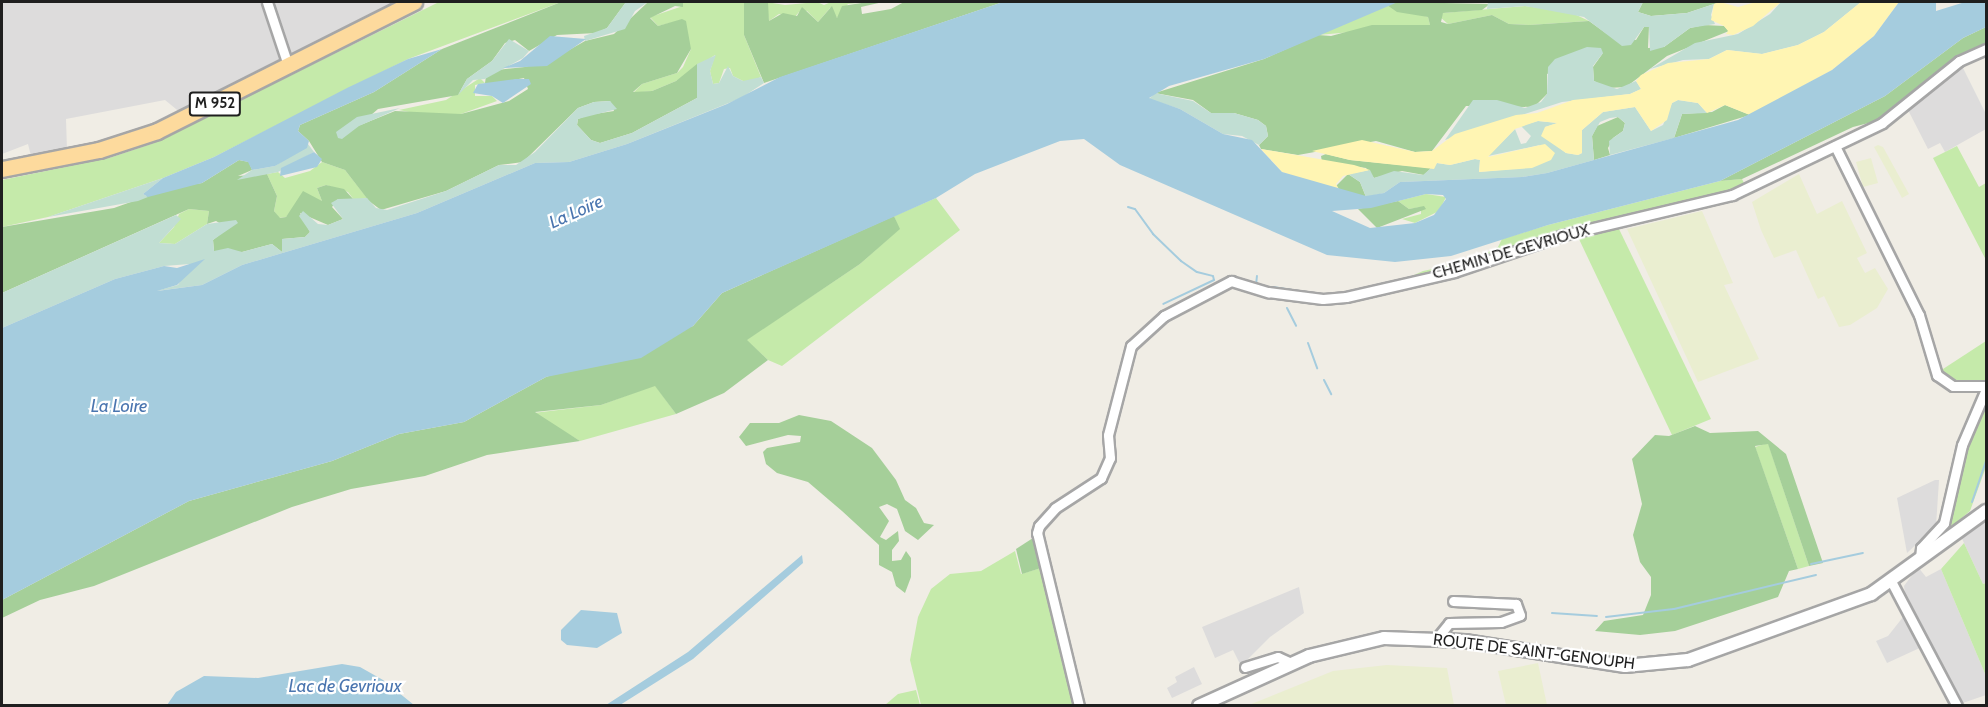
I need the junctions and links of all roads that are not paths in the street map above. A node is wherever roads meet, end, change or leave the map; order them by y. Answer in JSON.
{"nodes":[{"id":1,"x":267,"y":2,"type":"edge"},
{"id":2,"x":414,"y":2,"type":"edge"},
{"id":3,"x":1986,"y":49,"type":"edge"},
{"id":4,"x":288,"y":64,"type":"junction"},
{"id":5,"x":1835,"y":146,"type":"junction"},
{"id":6,"x":2,"y":169,"type":"edge"},
{"id":7,"x":1986,"y":388,"type":"edge"},
{"id":8,"x":1986,"y":511,"type":"edge"},
{"id":9,"x":1920,"y":559,"type":"junction"},
{"id":10,"x":1891,"y":581,"type":"junction"},
{"id":11,"x":1454,"y":601,"type":"dead end"},
{"id":12,"x":1437,"y":638,"type":"junction"},
{"id":13,"x":1291,"y":663,"type":"junction"},
{"id":14,"x":1245,"y":667,"type":"dead end"},
{"id":15,"x":1079,"y":705,"type":"edge"},
{"id":16,"x":1199,"y":705,"type":"edge"},
{"id":17,"x":1956,"y":705,"type":"edge"}],
"edges":[{"from":1,"to":4,"type":"street"},
{"from":2,"to":4,"type":"main road","number":"M 952"},
{"from":3,"to":5,"type":"street","name":"CHEMIN DE GEVRIOUX"},
{"from":4,"to":6,"type":"main road","number":"M 952"},
{"from":5,"to":7,"type":"street"},
{"from":5,"to":15,"type":"street","name":"CHEMIN DE GEVRIOUX"},
{"from":7,"to":9,"type":"street"},
{"from":8,"to":9,"type":"street","name":"ROUTE DE SAINT-GENOUPH"},
{"from":9,"to":10,"type":"street","name":"ROUTE DE SAINT-GENOUPH"},
{"from":10,"to":12,"type":"street","name":"ROUTE DE SAINT-GENOUPH"},
{"from":10,"to":17,"type":"street"},
{"from":11,"to":12,"type":"street"},
{"from":12,"to":13,"type":"street","name":"ROUTE DE SAINT-GENOUPH"},
{"from":13,"to":14,"type":"street"},
{"from":13,"to":16,"type":"street","name":"ROUTE DE SAINT-GENOUPH"}]}
